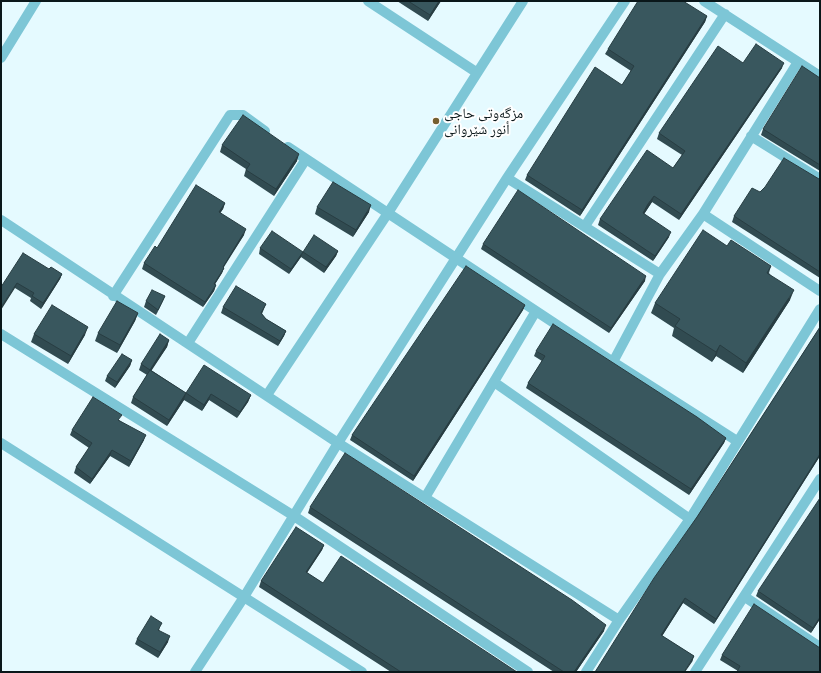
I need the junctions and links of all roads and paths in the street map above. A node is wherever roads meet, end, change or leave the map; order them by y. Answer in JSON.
{"nodes":[{"id":1,"x":36,"y":1,"type":"edge"},
{"id":2,"x":368,"y":1,"type":"edge"},
{"id":3,"x":523,"y":1,"type":"edge"},
{"id":4,"x":625,"y":1,"type":"edge"},
{"id":5,"x":704,"y":1,"type":"edge"},
{"id":6,"x":725,"y":14,"type":"junction"},
{"id":7,"x":1,"y":58,"type":"edge"},
{"id":8,"x":798,"y":62,"type":"junction"},
{"id":9,"x":476,"y":72,"type":"junction"},
{"id":10,"x":820,"y":76,"type":"edge"},
{"id":11,"x":752,"y":136,"type":"junction"},
{"id":12,"x":306,"y":159,"type":"junction"},
{"id":13,"x":507,"y":178,"type":"junction"},
{"id":14,"x":820,"y":179,"type":"edge"},
{"id":15,"x":388,"y":213,"type":"junction"},
{"id":16,"x":702,"y":214,"type":"junction"},
{"id":17,"x":1,"y":220,"type":"edge"},
{"id":18,"x":585,"y":226,"type":"junction"},
{"id":19,"x":457,"y":258,"type":"junction"},
{"id":20,"x":660,"y":274,"type":"junction"},
{"id":21,"x":820,"y":291,"type":"edge"},
{"id":22,"x":113,"y":296,"type":"junction"},
{"id":23,"x":820,"y":309,"type":"edge"},
{"id":24,"x":536,"y":311,"type":"junction"},
{"id":25,"x":1,"y":334,"type":"edge"},
{"id":26,"x":188,"y":343,"type":"junction"},
{"id":27,"x":613,"y":362,"type":"junction"},
{"id":28,"x":494,"y":382,"type":"junction"},
{"id":29,"x":267,"y":395,"type":"junction"},
{"id":30,"x":737,"y":441,"type":"junction"},
{"id":31,"x":1,"y":443,"type":"edge"},
{"id":32,"x":338,"y":443,"type":"junction"},
{"id":33,"x":820,"y":479,"type":"edge"},
{"id":34,"x":426,"y":496,"type":"junction"},
{"id":35,"x":294,"y":516,"type":"junction"},
{"id":36,"x":690,"y":519,"type":"junction"},
{"id":37,"x":244,"y":597,"type":"junction"},
{"id":38,"x":745,"y":597,"type":"junction"},
{"id":39,"x":619,"y":620,"type":"junction"},
{"id":40,"x":820,"y":646,"type":"edge"},
{"id":41,"x":199,"y":671,"type":"edge"},
{"id":42,"x":362,"y":672,"type":"edge"},
{"id":43,"x":528,"y":672,"type":"edge"},
{"id":44,"x":586,"y":672,"type":"edge"},
{"id":45,"x":694,"y":672,"type":"edge"}],
"edges":[{"from":1,"to":7,"type":"street"},
{"from":2,"to":9,"type":"street"},
{"from":3,"to":9,"type":"street"},
{"from":4,"to":13,"type":"street"},
{"from":5,"to":6,"type":"street"},
{"from":6,"to":8,"type":"street"},
{"from":6,"to":18,"type":"street"},
{"from":8,"to":10,"type":"street"},
{"from":8,"to":11,"type":"street"},
{"from":9,"to":15,"type":"street"},
{"from":11,"to":14,"type":"street"},
{"from":11,"to":16,"type":"street"},
{"from":12,"to":15,"type":"street"},
{"from":12,"to":22,"type":"street"},
{"from":12,"to":26,"type":"street"},
{"from":13,"to":18,"type":"street"},
{"from":13,"to":19,"type":"street"},
{"from":15,"to":19,"type":"street"},
{"from":15,"to":29,"type":"street"},
{"from":16,"to":20,"type":"street"},
{"from":16,"to":21,"type":"street"},
{"from":17,"to":22,"type":"street"},
{"from":18,"to":20,"type":"street"},
{"from":19,"to":24,"type":"street"},
{"from":19,"to":32,"type":"street"},
{"from":20,"to":27,"type":"street"},
{"from":22,"to":26,"type":"street"},
{"from":23,"to":30,"type":"street"},
{"from":24,"to":27,"type":"street"},
{"from":24,"to":28,"type":"street"},
{"from":25,"to":35,"type":"street"},
{"from":26,"to":29,"type":"street"},
{"from":27,"to":30,"type":"street"},
{"from":28,"to":34,"type":"street"},
{"from":28,"to":36,"type":"street"},
{"from":29,"to":32,"type":"street"},
{"from":30,"to":36,"type":"street"},
{"from":31,"to":37,"type":"street"},
{"from":32,"to":34,"type":"street"},
{"from":32,"to":35,"type":"street"},
{"from":33,"to":38,"type":"street"},
{"from":34,"to":39,"type":"street"},
{"from":35,"to":37,"type":"street"},
{"from":35,"to":43,"type":"street"},
{"from":36,"to":39,"type":"street"},
{"from":37,"to":41,"type":"street"},
{"from":37,"to":42,"type":"street"},
{"from":38,"to":40,"type":"street"},
{"from":38,"to":45,"type":"street"},
{"from":39,"to":44,"type":"street"}]}
